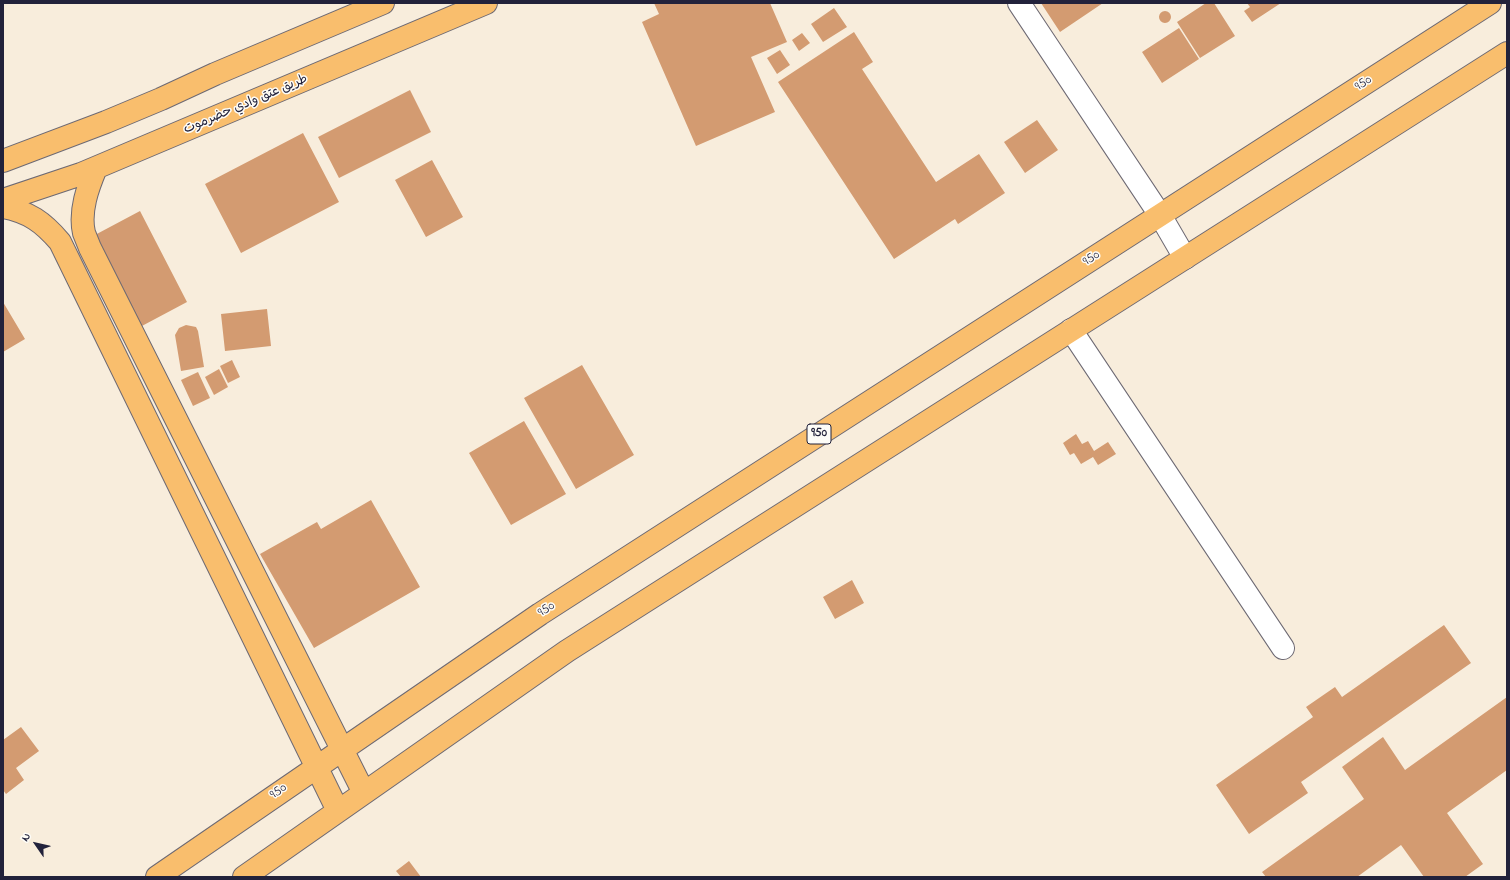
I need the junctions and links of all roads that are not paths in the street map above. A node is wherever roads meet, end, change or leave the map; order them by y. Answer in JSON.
{"nodes":[{"id":1,"x":381,"y":3,"type":"edge"},
{"id":2,"x":486,"y":3,"type":"edge"},
{"id":3,"x":1019,"y":3,"type":"edge"},
{"id":4,"x":1490,"y":3,"type":"edge"},
{"id":5,"x":1507,"y":53,"type":"edge"},
{"id":6,"x":3,"y":161,"type":"edge"},
{"id":7,"x":96,"y":168,"type":"junction"},
{"id":8,"x":3,"y":200,"type":"edge"},
{"id":9,"x":3,"y":207,"type":"edge"},
{"id":10,"x":1160,"y":215,"type":"junction"},
{"id":11,"x":1185,"y":258,"type":"junction"},
{"id":12,"x":1071,"y":330,"type":"junction"},
{"id":13,"x":1283,"y":648,"type":"dead end"},
{"id":14,"x":342,"y":749,"type":"junction"},
{"id":15,"x":316,"y":767,"type":"junction"},
{"id":16,"x":364,"y":793,"type":"junction"},
{"id":17,"x":338,"y":812,"type":"junction"},
{"id":18,"x":157,"y":877,"type":"edge"},
{"id":19,"x":244,"y":877,"type":"edge"}],
"edges":[{"from":1,"to":6,"type":"main road"},
{"from":2,"to":7,"type":"main road","name":"طريق عتق وادي حضرموت"},
{"from":3,"to":10,"type":"street"},
{"from":4,"to":10,"type":"main road","name":"950","number":"950"},
{"from":5,"to":11,"type":"main road"},
{"from":7,"to":8,"type":"main road","name":"طريق عتق وادي حضرموت"},
{"from":7,"to":14,"type":"main road"},
{"from":9,"to":15,"type":"main road"},
{"from":10,"to":11,"type":"street"},
{"from":10,"to":14,"type":"main road","name":"950","number":"950"},
{"from":11,"to":12,"type":"main road"},
{"from":12,"to":13,"type":"street"},
{"from":12,"to":16,"type":"main road"},
{"from":14,"to":15,"type":"main road","name":"950","number":"950"},
{"from":14,"to":16,"type":"main road"},
{"from":15,"to":17,"type":"main road"},
{"from":15,"to":18,"type":"main road","name":"950","number":"950"},
{"from":16,"to":17,"type":"main road"},
{"from":17,"to":19,"type":"main road"}]}
